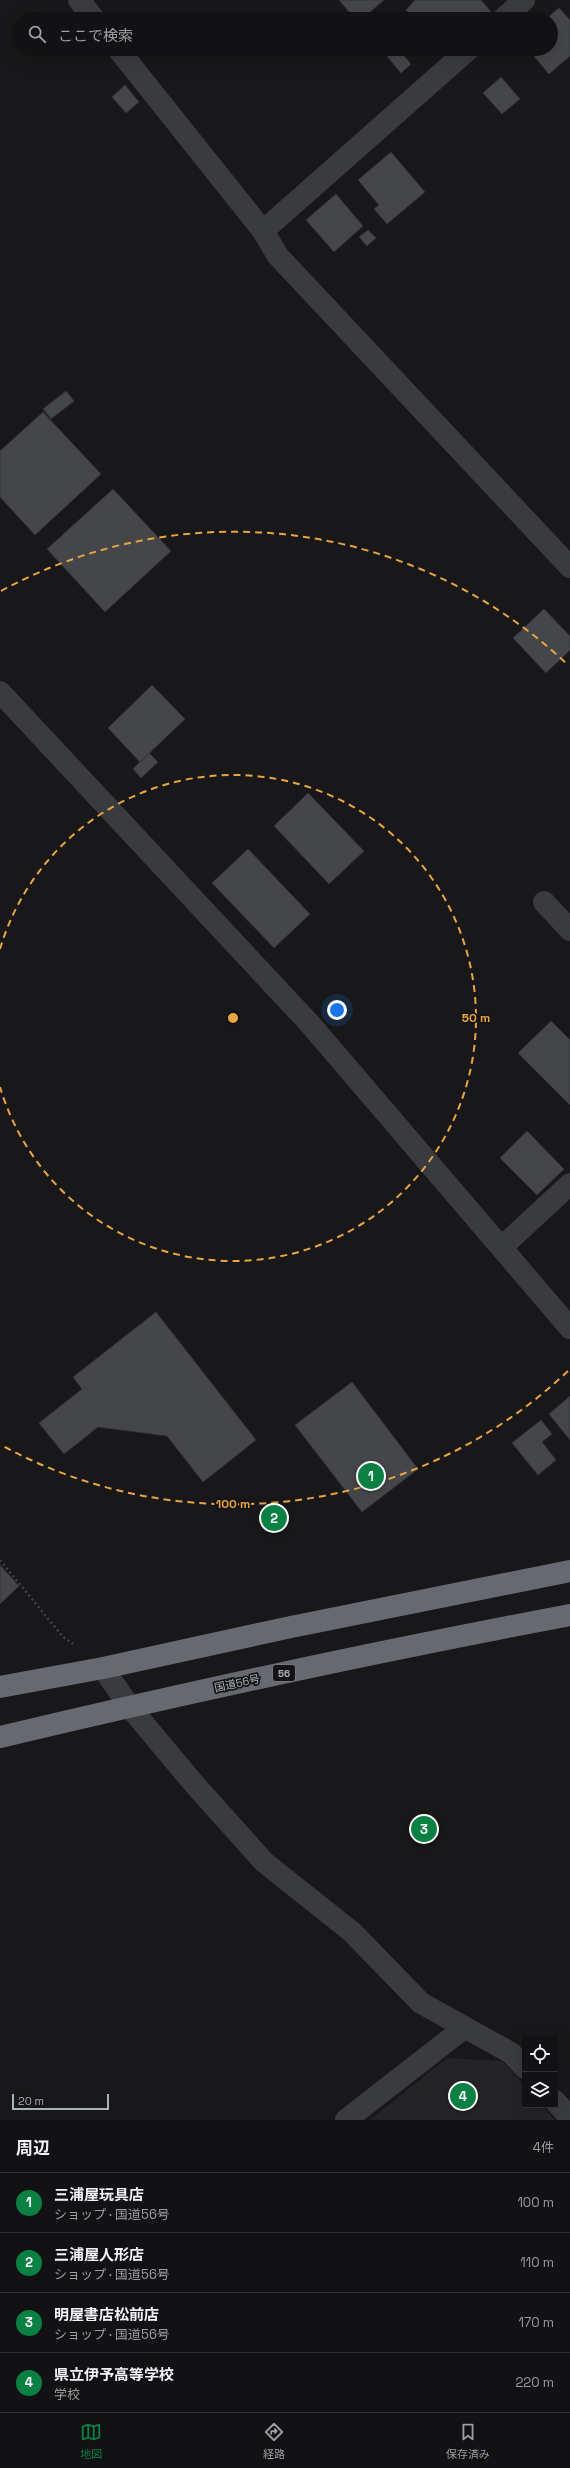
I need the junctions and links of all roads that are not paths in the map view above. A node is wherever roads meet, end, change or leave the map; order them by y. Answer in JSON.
{"nodes":[{"id":1,"x":79,"y":0,"type":"edge"},
{"id":2,"x":524,"y":0,"type":"edge"},
{"id":3,"x":88,"y":12,"type":"edge"},
{"id":4,"x":511,"y":12,"type":"edge"},
{"id":5,"x":124,"y":56,"type":"edge"},
{"id":6,"x":461,"y":56,"type":"edge"},
{"id":7,"x":263,"y":231,"type":"junction"},
{"id":8,"x":570,"y":567,"type":"edge"},
{"id":9,"x":0,"y":692,"type":"edge"},
{"id":10,"x":544,"y":902,"type":"dead end"},
{"id":11,"x":567,"y":920,"type":"edge"},
{"id":12,"x":570,"y":1184,"type":"edge"},
{"id":13,"x":502,"y":1247,"type":"junction"},
{"id":14,"x":570,"y":1328,"type":"edge"},
{"id":15,"x":570,"y":1571,"type":"edge"},
{"id":16,"x":570,"y":1615,"type":"edge"},
{"id":17,"x":103,"y":1668,"type":"junction"},
{"id":18,"x":0,"y":1687,"type":"edge"},
{"id":19,"x":130,"y":1706,"type":"junction"},
{"id":20,"x":0,"y":1737,"type":"edge"},
{"id":21,"x":464,"y":2028,"type":"junction"},
{"id":22,"x":522,"y":2065,"type":"edge"},
{"id":23,"x":558,"y":2104,"type":"edge"},
{"id":24,"x":570,"y":2118,"type":"edge"},
{"id":25,"x":346,"y":2120,"type":"edge"}],
"edges":[{"from":1,"to":3,"type":"street"},
{"from":2,"to":4,"type":"street"},
{"from":5,"to":7,"type":"street"},
{"from":6,"to":7,"type":"street"},
{"from":7,"to":8,"type":"street"},
{"from":9,"to":13,"type":"street"},
{"from":10,"to":11,"type":"street"},
{"from":12,"to":13,"type":"street"},
{"from":13,"to":14,"type":"street"},
{"from":15,"to":17,"type":"highway"},
{"from":16,"to":19,"type":"highway","name":"国道56号","number":"56"},
{"from":17,"to":18,"type":"highway"},
{"from":17,"to":19,"type":"street"},
{"from":19,"to":20,"type":"highway","name":"国道56号","number":"56"},
{"from":19,"to":21,"type":"street"},
{"from":21,"to":22,"type":"street"},
{"from":21,"to":25,"type":"street"},
{"from":23,"to":24,"type":"street"}]}
